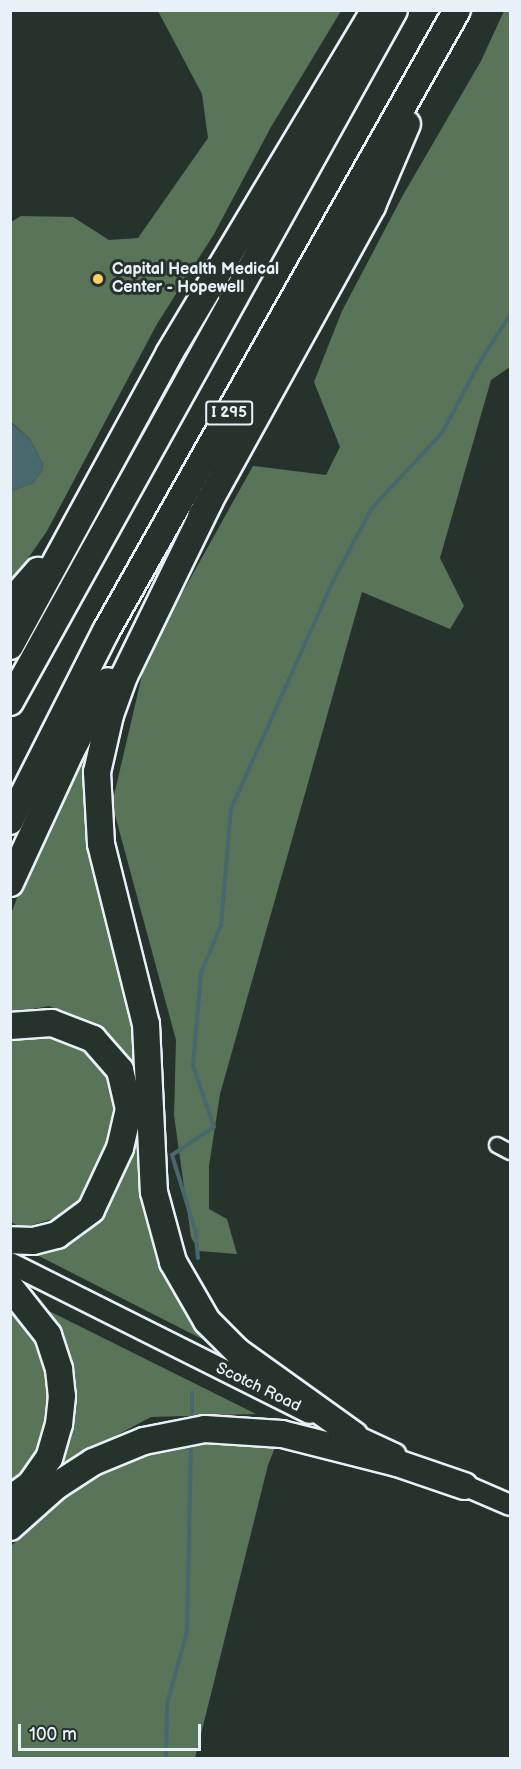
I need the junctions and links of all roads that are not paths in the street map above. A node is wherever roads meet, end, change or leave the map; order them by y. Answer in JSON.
{"nodes":[{"id":1,"x":375,"y":10,"type":"edge"},
{"id":2,"x":394,"y":10,"type":"edge"},
{"id":3,"x":457,"y":10,"type":"edge"},
{"id":4,"x":418,"y":80,"type":"junction"},
{"id":5,"x":210,"y":500,"type":"junction"},
{"id":6,"x":82,"y":510,"type":"junction"},
{"id":7,"x":10,"y":603,"type":"edge"},
{"id":8,"x":10,"y":646,"type":"edge"},
{"id":9,"x":10,"y":702,"type":"edge"},
{"id":10,"x":10,"y":821,"type":"edge"},
{"id":11,"x":10,"y":883,"type":"edge"},
{"id":12,"x":10,"y":1026,"type":"edge"},
{"id":13,"x":496,"y":1145,"type":"dead end"},
{"id":14,"x":510,"y":1152,"type":"edge"},
{"id":15,"x":10,"y":1240,"type":"edge"},
{"id":16,"x":10,"y":1263,"type":"edge"},
{"id":17,"x":10,"y":1287,"type":"edge"},
{"id":18,"x":354,"y":1435,"type":"junction"},
{"id":19,"x":464,"y":1486,"type":"junction"},
{"id":20,"x":10,"y":1499,"type":"edge"},
{"id":21,"x":510,"y":1505,"type":"edge"},
{"id":22,"x":10,"y":1527,"type":"edge"}],
"edges":[{"from":1,"to":6,"type":"highway"},
{"from":2,"to":9,"type":"highway"},
{"from":3,"to":4,"type":"highway","number":"I 295"},
{"from":4,"to":5,"type":"highway"},
{"from":4,"to":10,"type":"highway","number":"I 295"},
{"from":5,"to":11,"type":"highway"},
{"from":5,"to":18,"type":"highway"},
{"from":6,"to":7,"type":"highway"},
{"from":6,"to":8,"type":"highway"},
{"from":12,"to":15,"type":"highway"},
{"from":13,"to":14,"type":"street"},
{"from":16,"to":18,"type":"main road","name":"Scotch Road"},
{"from":17,"to":20,"type":"highway"},
{"from":18,"to":19,"type":"main road","name":"Scotch Road"},
{"from":19,"to":21,"type":"main road","name":"Scotch Road"},
{"from":19,"to":22,"type":"highway"}]}
